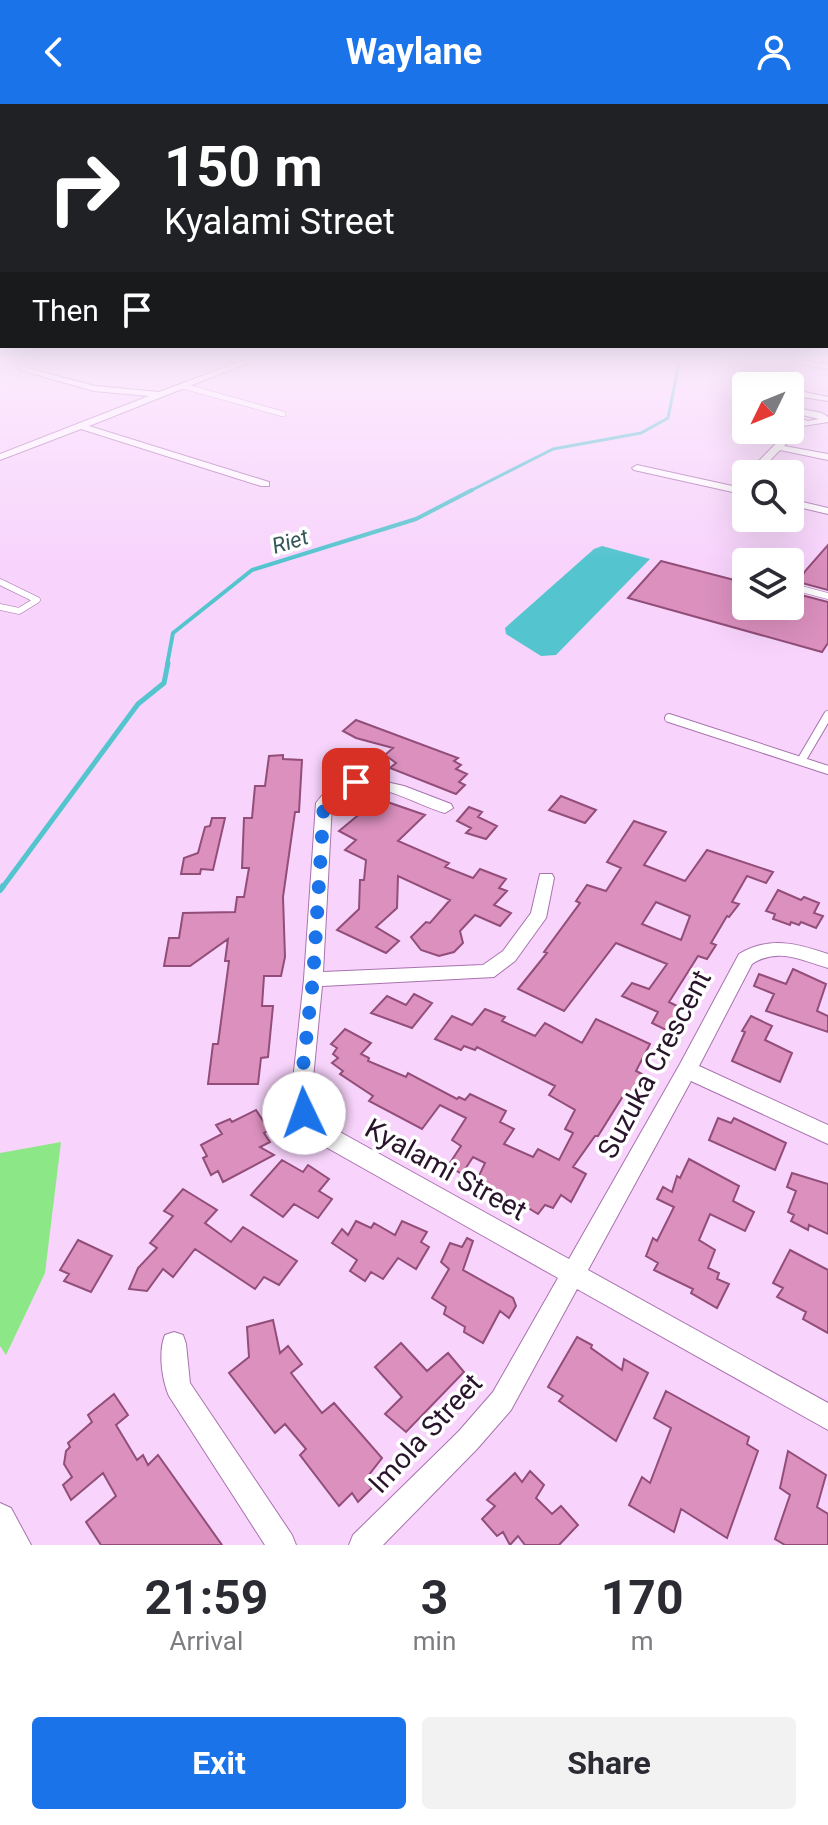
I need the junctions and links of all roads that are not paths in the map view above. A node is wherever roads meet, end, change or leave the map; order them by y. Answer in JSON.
{"nodes":[{"id":1,"x":81,"y":426,"type":"joint"},
{"id":2,"x":780,"y":444,"type":"edge"},
{"id":3,"x":777,"y":447,"type":"junction"},
{"id":4,"x":0,"y":457,"type":"edge"},
{"id":5,"x":828,"y":457,"type":"edge"},
{"id":6,"x":764,"y":460,"type":"edge"},
{"id":7,"x":637,"y":468,"type":"dead end"},
{"id":8,"x":265,"y":484,"type":"dead end"},
{"id":9,"x":732,"y":489,"type":"edge"},
{"id":10,"x":828,"y":498,"type":"edge"},
{"id":11,"x":823,"y":510,"type":"edge"},
{"id":12,"x":0,"y":582,"type":"edge"},
{"id":13,"x":804,"y":590,"type":"edge"},
{"id":14,"x":828,"y":596,"type":"edge"},
{"id":15,"x":0,"y":607,"type":"edge"},
{"id":16,"x":828,"y":715,"type":"edge"},
{"id":17,"x":669,"y":718,"type":"dead end"},
{"id":18,"x":801,"y":761,"type":"junction"},
{"id":19,"x":828,"y":770,"type":"edge"},
{"id":20,"x":445,"y":808,"type":"dead end"},
{"id":21,"x":546,"y":878,"type":"dead end"},
{"id":22,"x":828,"y":961,"type":"edge"},
{"id":23,"x":313,"y":979,"type":"junction"},
{"id":24,"x":687,"y":1070,"type":"junction"},
{"id":25,"x":828,"y":1135,"type":"edge"},
{"id":26,"x":573,"y":1275,"type":"junction"},
{"id":27,"x":174,"y":1344,"type":"dead end"},
{"id":28,"x":828,"y":1417,"type":"edge"},
{"id":29,"x":0,"y":1519,"type":"edge"},
{"id":30,"x":15,"y":1545,"type":"edge"},
{"id":31,"x":282,"y":1545,"type":"edge"},
{"id":32,"x":363,"y":1545,"type":"edge"}],
"edges":[{"from":1,"to":4,"type":"street"},
{"from":1,"to":8,"type":"street"},
{"from":2,"to":3,"type":"street"},
{"from":3,"to":5,"type":"street"},
{"from":3,"to":6,"type":"street"},
{"from":7,"to":9,"type":"street"},
{"from":10,"to":11,"type":"street"},
{"from":12,"to":15,"type":"lane"},
{"from":13,"to":14,"type":"lane"},
{"from":16,"to":18,"type":"lane"},
{"from":17,"to":18,"type":"lane"},
{"from":18,"to":19,"type":"lane"},
{"from":20,"to":23,"type":"street","name":"Kyalami Street"},
{"from":21,"to":23,"type":"street"},
{"from":22,"to":24,"type":"street","name":"Suzuka Crescent"},
{"from":23,"to":26,"type":"street","name":"Kyalami Street"},
{"from":24,"to":25,"type":"street"},
{"from":24,"to":26,"type":"street","name":"Suzuka Crescent"},
{"from":26,"to":28,"type":"street","name":"Kyalami Street"},
{"from":26,"to":32,"type":"street","name":"Imola Street"},
{"from":27,"to":31,"type":"street"},
{"from":29,"to":30,"type":"street"}]}
